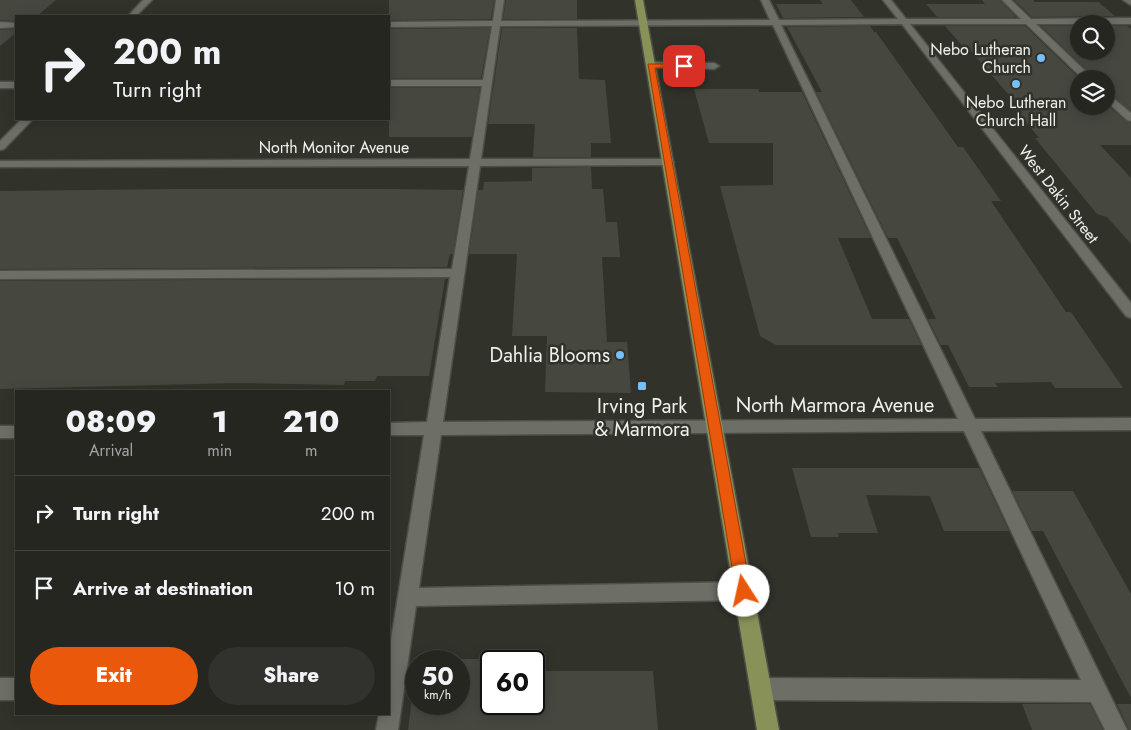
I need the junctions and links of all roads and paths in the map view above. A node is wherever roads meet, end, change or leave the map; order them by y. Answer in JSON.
{"nodes":[{"id":1,"x":148,"y":0,"type":"edge"},
{"id":2,"x":500,"y":0,"type":"edge"},
{"id":3,"x":639,"y":0,"type":"edge"},
{"id":4,"x":765,"y":0,"type":"edge"},
{"id":5,"x":887,"y":0,"type":"edge"},
{"id":6,"x":1006,"y":0,"type":"edge"},
{"id":7,"x":1127,"y":0,"type":"edge"},
{"id":8,"x":1131,"y":3,"type":"edge"},
{"id":9,"x":133,"y":15,"type":"edge"},
{"id":10,"x":1131,"y":21,"type":"edge"},
{"id":11,"x":905,"y":22,"type":"junction"},
{"id":12,"x":1029,"y":22,"type":"junction"},
{"id":13,"x":643,"y":23,"type":"junction"},
{"id":14,"x":776,"y":23,"type":"junction"},
{"id":15,"x":390,"y":24,"type":"edge"},
{"id":16,"x":496,"y":24,"type":"junction"},
{"id":17,"x":0,"y":25,"type":"edge"},
{"id":18,"x":15,"y":25,"type":"edge"},
{"id":19,"x":651,"y":65,"type":"junction"},
{"id":20,"x":714,"y":66,"type":"dead end"},
{"id":21,"x":1080,"y":70,"type":"edge"},
{"id":22,"x":487,"y":83,"type":"junction"},
{"id":23,"x":390,"y":84,"type":"edge"},
{"id":24,"x":0,"y":85,"type":"edge"},
{"id":25,"x":15,"y":85,"type":"edge"},
{"id":26,"x":1115,"y":103,"type":"edge"},
{"id":27,"x":1131,"y":118,"type":"edge"},
{"id":28,"x":27,"y":120,"type":"edge"},
{"id":29,"x":0,"y":147,"type":"edge"},
{"id":30,"x":668,"y":162,"type":"junction"},
{"id":31,"x":475,"y":163,"type":"junction"},
{"id":32,"x":0,"y":164,"type":"edge"},
{"id":33,"x":457,"y":273,"type":"junction"},
{"id":34,"x":0,"y":275,"type":"edge"},
{"id":35,"x":1131,"y":313,"type":"edge"},
{"id":36,"x":1131,"y":424,"type":"edge"},
{"id":37,"x":970,"y":426,"type":"junction"},
{"id":38,"x":714,"y":428,"type":"junction"},
{"id":39,"x":390,"y":429,"type":"edge"},
{"id":40,"x":433,"y":429,"type":"junction"},
{"id":41,"x":0,"y":432,"type":"edge"},
{"id":42,"x":15,"y":432,"type":"edge"},
{"id":43,"x":744,"y":591,"type":"junction"},
{"id":44,"x":407,"y":597,"type":"junction"},
{"id":45,"x":391,"y":685,"type":"edge"},
{"id":46,"x":15,"y":688,"type":"edge"},
{"id":47,"x":0,"y":689,"type":"edge"},
{"id":48,"x":761,"y":689,"type":"junction"},
{"id":49,"x":1098,"y":691,"type":"junction"},
{"id":50,"x":388,"y":715,"type":"edge"},
{"id":51,"x":387,"y":730,"type":"edge"},
{"id":52,"x":768,"y":730,"type":"edge"},
{"id":53,"x":1116,"y":730,"type":"edge"}],
"edges":[{"from":1,"to":9,"type":"street"},
{"from":2,"to":16,"type":"street"},
{"from":3,"to":13,"type":"main road"},
{"from":4,"to":14,"type":"street"},
{"from":5,"to":11,"type":"street","name":"West Dakin Street"},
{"from":6,"to":12,"type":"street"},
{"from":7,"to":8,"type":"street"},
{"from":10,"to":12,"type":"street"},
{"from":11,"to":12,"type":"street"},
{"from":11,"to":14,"type":"street"},
{"from":11,"to":35,"type":"street","name":"West Dakin Street"},
{"from":12,"to":21,"type":"street"},
{"from":13,"to":14,"type":"street"},
{"from":13,"to":16,"type":"street"},
{"from":13,"to":19,"type":"main road"},
{"from":14,"to":37,"type":"street"},
{"from":15,"to":16,"type":"street"},
{"from":16,"to":22,"type":"street"},
{"from":17,"to":18,"type":"street"},
{"from":19,"to":20,"type":"street"},
{"from":19,"to":30,"type":"main road"},
{"from":22,"to":23,"type":"street"},
{"from":22,"to":31,"type":"street"},
{"from":24,"to":25,"type":"street"},
{"from":26,"to":27,"type":"street"},
{"from":28,"to":29,"type":"street"},
{"from":30,"to":31,"type":"street","name":"North Monitor Avenue"},
{"from":30,"to":38,"type":"main road"},
{"from":31,"to":32,"type":"street","name":"North Monitor Avenue"},
{"from":31,"to":33,"type":"street"},
{"from":33,"to":34,"type":"street"},
{"from":33,"to":40,"type":"street"},
{"from":36,"to":37,"type":"street","name":"North Marmora Avenue"},
{"from":37,"to":38,"type":"street","name":"North Marmora Avenue"},
{"from":37,"to":49,"type":"street"},
{"from":38,"to":40,"type":"street","name":"North Marmora Avenue"},
{"from":38,"to":43,"type":"main road"},
{"from":39,"to":40,"type":"street","name":"North Marmora Avenue"},
{"from":40,"to":44,"type":"street"},
{"from":41,"to":42,"type":"street"},
{"from":43,"to":44,"type":"street"},
{"from":43,"to":48,"type":"main road"},
{"from":44,"to":45,"type":"street"},
{"from":46,"to":47,"type":"street"},
{"from":48,"to":49,"type":"street"},
{"from":48,"to":52,"type":"main road"},
{"from":49,"to":53,"type":"street"},
{"from":50,"to":51,"type":"street"}]}
